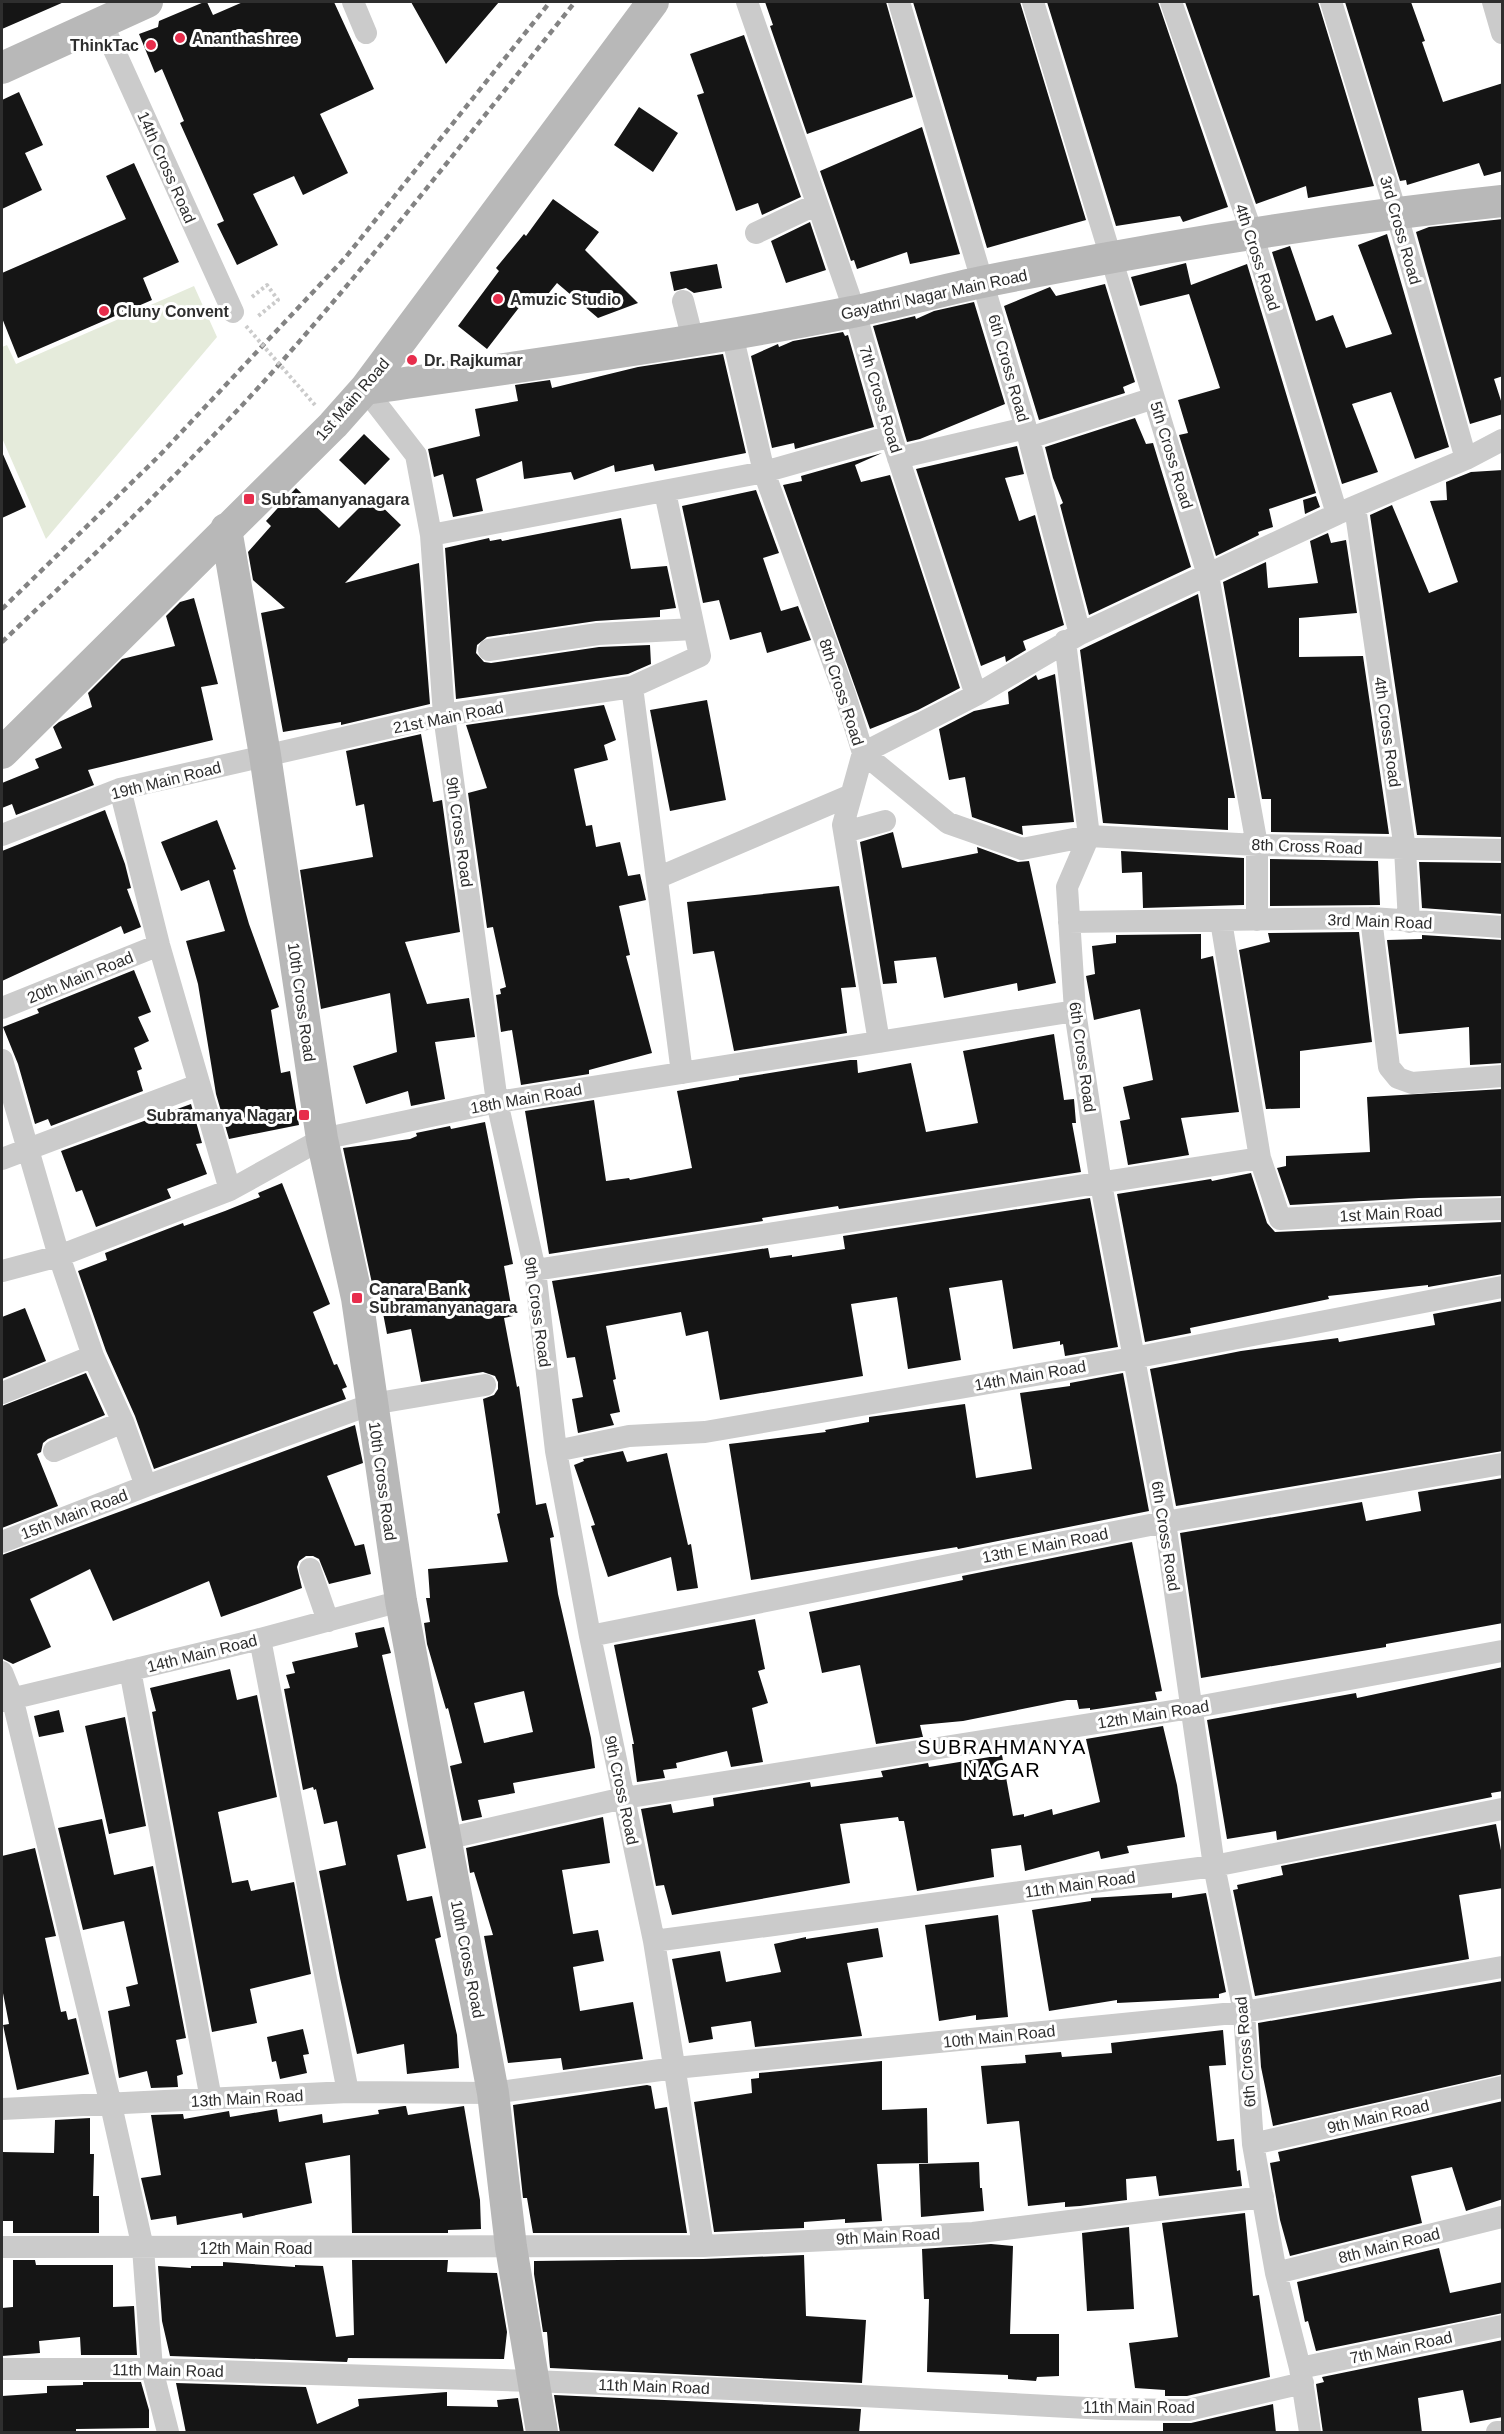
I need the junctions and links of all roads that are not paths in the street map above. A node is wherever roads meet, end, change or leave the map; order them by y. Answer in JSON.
{"nodes":[{"id":1,"x":147,"y":2,"type":"edge"},
{"id":2,"x":353,"y":2,"type":"edge"},
{"id":3,"x":653,"y":2,"type":"edge"},
{"id":4,"x":747,"y":2,"type":"edge"},
{"id":5,"x":899,"y":2,"type":"edge"},
{"id":6,"x":1033,"y":2,"type":"edge"},
{"id":7,"x":1172,"y":2,"type":"edge"},
{"id":8,"x":1331,"y":2,"type":"edge"},
{"id":9,"x":1493,"y":2,"type":"edge"},
{"id":10,"x":101,"y":21,"type":"junction"},
{"id":11,"x":366,"y":33,"type":"dead end"},
{"id":12,"x":1503,"y":33,"type":"edge"},
{"id":13,"x":2,"y":68,"type":"edge"},
{"id":14,"x":1503,"y":201,"type":"edge"},
{"id":15,"x":817,"y":204,"type":"junction"},
{"id":16,"x":1396,"y":212,"type":"junction"},
{"id":17,"x":756,"y":233,"type":"dead end"},
{"id":18,"x":1252,"y":233,"type":"junction"},
{"id":19,"x":1111,"y":257,"type":"junction"},
{"id":20,"x":984,"y":281,"type":"junction"},
{"id":21,"x":683,"y":301,"type":"dead end"},
{"id":22,"x":855,"y":312,"type":"junction"},
{"id":23,"x":239,"y":319,"type":"road end"},
{"id":24,"x":732,"y":334,"type":"junction"},
{"id":25,"x":693,"y":340,"type":"junction"},
{"id":26,"x":365,"y":389,"type":"junction"},
{"id":27,"x":1154,"y":398,"type":"junction"},
{"id":28,"x":1028,"y":433,"type":"junction"},
{"id":29,"x":891,"y":435,"type":"junction"},
{"id":30,"x":1503,"y":440,"type":"edge"},
{"id":31,"x":898,"y":458,"type":"junction"},
{"id":32,"x":1466,"y":459,"type":"junction"},
{"id":33,"x":764,"y":472,"type":"junction"},
{"id":34,"x":664,"y":492,"type":"junction"},
{"id":35,"x":1346,"y":510,"type":"junction"},
{"id":36,"x":226,"y":529,"type":"junction"},
{"id":37,"x":431,"y":535,"type":"junction"},
{"id":38,"x":1208,"y":575,"type":"junction"},
{"id":39,"x":694,"y":629,"type":"junction"},
{"id":40,"x":1072,"y":637,"type":"junction"},
{"id":41,"x":489,"y":650,"type":"dead end"},
{"id":42,"x":632,"y":687,"type":"junction"},
{"id":43,"x":976,"y":695,"type":"junction"},
{"id":44,"x":444,"y":715,"type":"junction"},
{"id":45,"x":2,"y":753,"type":"edge"},
{"id":46,"x":862,"y":753,"type":"junction"},
{"id":47,"x":266,"y":755,"type":"junction"},
{"id":48,"x":120,"y":789,"type":"junction"},
{"id":49,"x":851,"y":795,"type":"junction"},
{"id":50,"x":885,"y":821,"type":"dead end"},
{"id":51,"x":845,"y":832,"type":"junction"},
{"id":52,"x":2,"y":835,"type":"edge"},
{"id":53,"x":1089,"y":836,"type":"junction"},
{"id":54,"x":1257,"y":845,"type":"junction"},
{"id":55,"x":1405,"y":849,"type":"junction"},
{"id":56,"x":1503,"y":850,"type":"edge"},
{"id":57,"x":657,"y":878,"type":"junction"},
{"id":58,"x":1371,"y":918,"type":"junction"},
{"id":59,"x":1257,"y":920,"type":"junction"},
{"id":60,"x":1221,"y":921,"type":"junction"},
{"id":61,"x":1069,"y":922,"type":"junction"},
{"id":62,"x":1408,"y":922,"type":"junction"},
{"id":63,"x":1503,"y":927,"type":"edge"},
{"id":64,"x":159,"y":945,"type":"junction"},
{"id":65,"x":2,"y":1008,"type":"edge"},
{"id":66,"x":1075,"y":1011,"type":"junction"},
{"id":67,"x":879,"y":1042,"type":"junction"},
{"id":68,"x":2,"y":1060,"type":"edge"},
{"id":69,"x":682,"y":1073,"type":"junction"},
{"id":70,"x":1503,"y":1076,"type":"edge"},
{"id":71,"x":198,"y":1085,"type":"junction"},
{"id":72,"x":497,"y":1102,"type":"junction"},
{"id":73,"x":322,"y":1140,"type":"junction"},
{"id":74,"x":28,"y":1149,"type":"junction"},
{"id":75,"x":1260,"y":1158,"type":"junction"},
{"id":76,"x":2,"y":1159,"type":"edge"},
{"id":77,"x":1101,"y":1184,"type":"junction"},
{"id":78,"x":230,"y":1190,"type":"junction"},
{"id":79,"x":1503,"y":1209,"type":"edge"},
{"id":80,"x":59,"y":1256,"type":"junction"},
{"id":81,"x":535,"y":1270,"type":"junction"},
{"id":82,"x":2,"y":1271,"type":"edge"},
{"id":83,"x":1503,"y":1287,"type":"edge"},
{"id":84,"x":93,"y":1356,"type":"junction"},
{"id":85,"x":1133,"y":1358,"type":"junction"},
{"id":86,"x":485,"y":1385,"type":"dead end"},
{"id":87,"x":2,"y":1393,"type":"edge"},
{"id":88,"x":372,"y":1404,"type":"junction"},
{"id":89,"x":123,"y":1422,"type":"junction"},
{"id":90,"x":54,"y":1451,"type":"dead end"},
{"id":91,"x":556,"y":1451,"type":"junction"},
{"id":92,"x":1503,"y":1464,"type":"edge"},
{"id":93,"x":146,"y":1486,"type":"junction"},
{"id":94,"x":1165,"y":1522,"type":"junction"},
{"id":95,"x":2,"y":1542,"type":"edge"},
{"id":96,"x":310,"y":1569,"type":"dead end"},
{"id":97,"x":401,"y":1601,"type":"junction"},
{"id":98,"x":328,"y":1621,"type":"junction"},
{"id":99,"x":590,"y":1636,"type":"junction"},
{"id":100,"x":260,"y":1639,"type":"junction"},
{"id":101,"x":1503,"y":1651,"type":"edge"},
{"id":102,"x":130,"y":1670,"type":"junction"},
{"id":103,"x":2,"y":1672,"type":"edge"},
{"id":104,"x":7,"y":1699,"type":"edge"},
{"id":105,"x":1191,"y":1708,"type":"junction"},
{"id":106,"x":624,"y":1798,"type":"junction"},
{"id":107,"x":1503,"y":1809,"type":"edge"},
{"id":108,"x":445,"y":1839,"type":"junction"},
{"id":109,"x":1214,"y":1866,"type":"junction"},
{"id":110,"x":654,"y":1941,"type":"junction"},
{"id":111,"x":1503,"y":1967,"type":"edge"},
{"id":112,"x":1244,"y":2012,"type":"junction"},
{"id":113,"x":675,"y":2068,"type":"junction"},
{"id":114,"x":1503,"y":2087,"type":"edge"},
{"id":115,"x":348,"y":2092,"type":"junction"},
{"id":116,"x":493,"y":2092,"type":"junction"},
{"id":117,"x":211,"y":2099,"type":"junction"},
{"id":118,"x":111,"y":2105,"type":"junction"},
{"id":119,"x":2,"y":2109,"type":"edge"},
{"id":120,"x":1253,"y":2144,"type":"junction"},
{"id":121,"x":1263,"y":2197,"type":"junction"},
{"id":122,"x":1503,"y":2217,"type":"edge"},
{"id":123,"x":703,"y":2246,"type":"junction"},
{"id":124,"x":2,"y":2247,"type":"edge"},
{"id":125,"x":511,"y":2247,"type":"junction"},
{"id":126,"x":143,"y":2248,"type":"junction"},
{"id":127,"x":1276,"y":2273,"type":"junction"},
{"id":128,"x":1503,"y":2326,"type":"edge"},
{"id":129,"x":2,"y":2369,"type":"edge"},
{"id":130,"x":152,"y":2369,"type":"junction"},
{"id":131,"x":1301,"y":2375,"type":"junction"},
{"id":132,"x":532,"y":2381,"type":"junction"},
{"id":133,"x":1503,"y":2432,"type":"edge"},
{"id":134,"x":168,"y":2433,"type":"edge"},
{"id":135,"x":542,"y":2433,"type":"edge"},
{"id":136,"x":1310,"y":2433,"type":"edge"},
{"id":137,"x":1497,"y":2433,"type":"edge"}],
"edges":[{"from":1,"to":10,"type":"street"},
{"from":2,"to":11,"type":"street"},
{"from":3,"to":26,"type":"street","name":"1st Main Road"},
{"from":4,"to":15,"type":"street","name":"7th Cross Road"},
{"from":5,"to":20,"type":"street","name":"6th Cross Road"},
{"from":6,"to":19,"type":"street","name":"5th Cross Road"},
{"from":7,"to":18,"type":"street","name":"4th Cross Road"},
{"from":8,"to":16,"type":"street","name":"3rd Cross Road"},
{"from":9,"to":12,"type":"street"},
{"from":10,"to":13,"type":"street"},
{"from":10,"to":23,"type":"street","name":"14th Cross Road"},
{"from":14,"to":16,"type":"street","name":"Gayathri Nagar Main Road"},
{"from":15,"to":17,"type":"street"},
{"from":15,"to":22,"type":"street","name":"7th Cross Road"},
{"from":16,"to":18,"type":"street","name":"Gayathri Nagar Main Road"},
{"from":16,"to":32,"type":"street","name":"3rd Cross Road"},
{"from":18,"to":19,"type":"street","name":"Gayathri Nagar Main Road"},
{"from":18,"to":35,"type":"street","name":"4th Cross Road"},
{"from":19,"to":20,"type":"street","name":"Gayathri Nagar Main Road"},
{"from":19,"to":27,"type":"street","name":"5th Cross Road"},
{"from":20,"to":22,"type":"street","name":"Gayathri Nagar Main Road"},
{"from":20,"to":28,"type":"street","name":"6th Cross Road"},
{"from":21,"to":25,"type":"street"},
{"from":22,"to":24,"type":"street","name":"Gayathri Nagar Main Road"},
{"from":22,"to":29,"type":"street","name":"7th Cross Road"},
{"from":24,"to":25,"type":"street","name":"Gayathri Nagar Main Road"},
{"from":24,"to":33,"type":"street","name":"8th Cross Road"},
{"from":25,"to":26,"type":"street","name":"Gayathri Nagar Main Road"},
{"from":26,"to":36,"type":"street","name":"1st Main Road"},
{"from":26,"to":37,"type":"street","name":"9th Cross Road"},
{"from":27,"to":28,"type":"street"},
{"from":27,"to":38,"type":"street","name":"5th Cross Road"},
{"from":28,"to":31,"type":"street"},
{"from":28,"to":40,"type":"street","name":"6th Cross Road"},
{"from":29,"to":31,"type":"street","name":"7th Cross Road"},
{"from":29,"to":33,"type":"street"},
{"from":30,"to":32,"type":"street"},
{"from":31,"to":43,"type":"street","name":"7th Cross Road"},
{"from":32,"to":35,"type":"street"},
{"from":33,"to":34,"type":"street"},
{"from":33,"to":46,"type":"street","name":"8th Cross Road"},
{"from":34,"to":37,"type":"street"},
{"from":34,"to":39,"type":"street"},
{"from":35,"to":38,"type":"street"},
{"from":35,"to":55,"type":"street","name":"4th Cross Road"},
{"from":36,"to":45,"type":"street","name":"1st Main Road"},
{"from":36,"to":47,"type":"street","name":"10th Cross Road"},
{"from":37,"to":44,"type":"street","name":"9th Cross Road"},
{"from":38,"to":40,"type":"street"},
{"from":38,"to":54,"type":"street","name":"5th Cross Road"},
{"from":39,"to":41,"type":"street"},
{"from":39,"to":42,"type":"street","name":"21st Main Road"},
{"from":40,"to":43,"type":"street"},
{"from":40,"to":53,"type":"street","name":"6th Cross Road"},
{"from":42,"to":44,"type":"street","name":"21st Main Road"},
{"from":42,"to":57,"type":"street"},
{"from":43,"to":46,"type":"street"},
{"from":44,"to":47,"type":"street","name":"21st Main Road"},
{"from":44,"to":72,"type":"street","name":"9th Cross Road"},
{"from":46,"to":49,"type":"street"},
{"from":46,"to":53,"type":"street","name":"8th Cross Road"},
{"from":47,"to":48,"type":"street","name":"19th Main Road"},
{"from":47,"to":73,"type":"street","name":"10th Cross Road"},
{"from":48,"to":52,"type":"street","name":"19th Main Road"},
{"from":48,"to":64,"type":"street"},
{"from":49,"to":51,"type":"street"},
{"from":49,"to":57,"type":"street"},
{"from":50,"to":51,"type":"street"},
{"from":51,"to":67,"type":"street"},
{"from":53,"to":54,"type":"street","name":"8th Cross Road"},
{"from":53,"to":61,"type":"street","name":"6th Cross Road"},
{"from":54,"to":55,"type":"street","name":"8th Cross Road"},
{"from":54,"to":59,"type":"street","name":"5th Cross Road"},
{"from":55,"to":56,"type":"street","name":"8th Cross Road"},
{"from":55,"to":62,"type":"street","name":"4th Cross Road"},
{"from":57,"to":69,"type":"street"},
{"from":58,"to":59,"type":"street","name":"3rd Main Road"},
{"from":58,"to":62,"type":"street","name":"3rd Main Road"},
{"from":58,"to":70,"type":"street"},
{"from":59,"to":60,"type":"street","name":"3rd Main Road"},
{"from":60,"to":61,"type":"street","name":"3rd Main Road"},
{"from":60,"to":75,"type":"street"},
{"from":61,"to":66,"type":"street","name":"6th Cross Road"},
{"from":62,"to":63,"type":"street","name":"3rd Main Road"},
{"from":64,"to":65,"type":"street","name":"20th Main Road"},
{"from":64,"to":71,"type":"street"},
{"from":66,"to":67,"type":"street","name":"18th Main Road"},
{"from":66,"to":77,"type":"street","name":"6th Cross Road"},
{"from":67,"to":69,"type":"street","name":"18th Main Road"},
{"from":68,"to":74,"type":"street"},
{"from":69,"to":72,"type":"street","name":"18th Main Road"},
{"from":71,"to":74,"type":"street"},
{"from":71,"to":78,"type":"street"},
{"from":72,"to":73,"type":"street","name":"18th Main Road"},
{"from":72,"to":81,"type":"street","name":"9th Cross Road"},
{"from":73,"to":78,"type":"street","name":"18th Main Road"},
{"from":73,"to":88,"type":"street","name":"10th Cross Road"},
{"from":74,"to":76,"type":"street"},
{"from":74,"to":80,"type":"street"},
{"from":75,"to":77,"type":"street"},
{"from":75,"to":79,"type":"street","name":"1st Main Road"},
{"from":77,"to":81,"type":"street"},
{"from":77,"to":85,"type":"street","name":"6th Cross Road"},
{"from":78,"to":80,"type":"street","name":"18th Main Road"},
{"from":80,"to":82,"type":"street","name":"18th Main Road"},
{"from":80,"to":84,"type":"street"},
{"from":81,"to":91,"type":"street","name":"9th Cross Road"},
{"from":83,"to":85,"type":"street","name":"14th Main Road"},
{"from":84,"to":87,"type":"street"},
{"from":84,"to":89,"type":"street"},
{"from":85,"to":91,"type":"street","name":"14th Main Road"},
{"from":85,"to":94,"type":"street","name":"6th Cross Road"},
{"from":86,"to":88,"type":"street","name":"15th Main Road"},
{"from":88,"to":93,"type":"street","name":"15th Main Road"},
{"from":88,"to":97,"type":"street","name":"10th Cross Road"},
{"from":89,"to":90,"type":"street"},
{"from":89,"to":93,"type":"street"},
{"from":91,"to":99,"type":"street","name":"9th Cross Road"},
{"from":92,"to":94,"type":"street","name":"13th E Main Road"},
{"from":93,"to":95,"type":"street","name":"15th Main Road"},
{"from":94,"to":99,"type":"street","name":"13th E Main Road"},
{"from":94,"to":105,"type":"street","name":"6th Cross Road"},
{"from":96,"to":98,"type":"street"},
{"from":97,"to":98,"type":"street","name":"14th Main Road"},
{"from":97,"to":108,"type":"street","name":"10th Cross Road"},
{"from":98,"to":100,"type":"street","name":"14th Main Road"},
{"from":99,"to":106,"type":"street","name":"9th Cross Road"},
{"from":100,"to":102,"type":"street","name":"14th Main Road"},
{"from":100,"to":115,"type":"street"},
{"from":101,"to":105,"type":"street","name":"12th Main Road"},
{"from":102,"to":104,"type":"street","name":"14th Main Road"},
{"from":102,"to":117,"type":"street"},
{"from":103,"to":104,"type":"street"},
{"from":104,"to":118,"type":"street"},
{"from":105,"to":106,"type":"street","name":"12th Main Road"},
{"from":105,"to":109,"type":"street","name":"6th Cross Road"},
{"from":106,"to":108,"type":"street","name":"12th Main Road"},
{"from":106,"to":110,"type":"street","name":"9th Cross Road"},
{"from":107,"to":109,"type":"street","name":"11th Main Road"},
{"from":108,"to":116,"type":"street","name":"10th Cross Road"},
{"from":109,"to":110,"type":"street","name":"11th Main Road"},
{"from":109,"to":112,"type":"street","name":"6th Cross Road"},
{"from":110,"to":113,"type":"street","name":"9th Cross Road"},
{"from":111,"to":112,"type":"street","name":"10th Main Road"},
{"from":112,"to":113,"type":"street","name":"10th Main Road"},
{"from":112,"to":120,"type":"street","name":"6th Cross Road"},
{"from":113,"to":116,"type":"street","name":"10th Main Road"},
{"from":113,"to":123,"type":"street","name":"9th Cross Road"},
{"from":114,"to":120,"type":"street","name":"9th Main Road"},
{"from":115,"to":116,"type":"street","name":"13th Main Road"},
{"from":115,"to":117,"type":"street","name":"13th Main Road"},
{"from":116,"to":125,"type":"street","name":"10th Cross Road"},
{"from":117,"to":118,"type":"street","name":"13th Main Road"},
{"from":118,"to":119,"type":"street","name":"13th Main Road"},
{"from":118,"to":126,"type":"street"},
{"from":120,"to":121,"type":"street","name":"6th Cross Road"},
{"from":121,"to":123,"type":"street","name":"9th Main Road"},
{"from":121,"to":127,"type":"street","name":"6th Cross Road"},
{"from":122,"to":127,"type":"street","name":"8th Main Road"},
{"from":123,"to":125,"type":"street","name":"9th Main Road"},
{"from":124,"to":126,"type":"street","name":"12th Main Road"},
{"from":125,"to":126,"type":"street","name":"12th Main Road"},
{"from":125,"to":132,"type":"street","name":"10th Cross Road"},
{"from":126,"to":130,"type":"street"},
{"from":127,"to":131,"type":"street","name":"6th Cross Road"},
{"from":128,"to":131,"type":"street","name":"7th Main Road"},
{"from":129,"to":130,"type":"street","name":"11th Main Road"},
{"from":130,"to":132,"type":"street","name":"11th Main Road"},
{"from":130,"to":134,"type":"street"},
{"from":131,"to":132,"type":"street","name":"11th Main Road"},
{"from":131,"to":136,"type":"street","name":"6th Cross Road"},
{"from":132,"to":135,"type":"street","name":"10th Cross Road"},
{"from":133,"to":137,"type":"street"}]}
